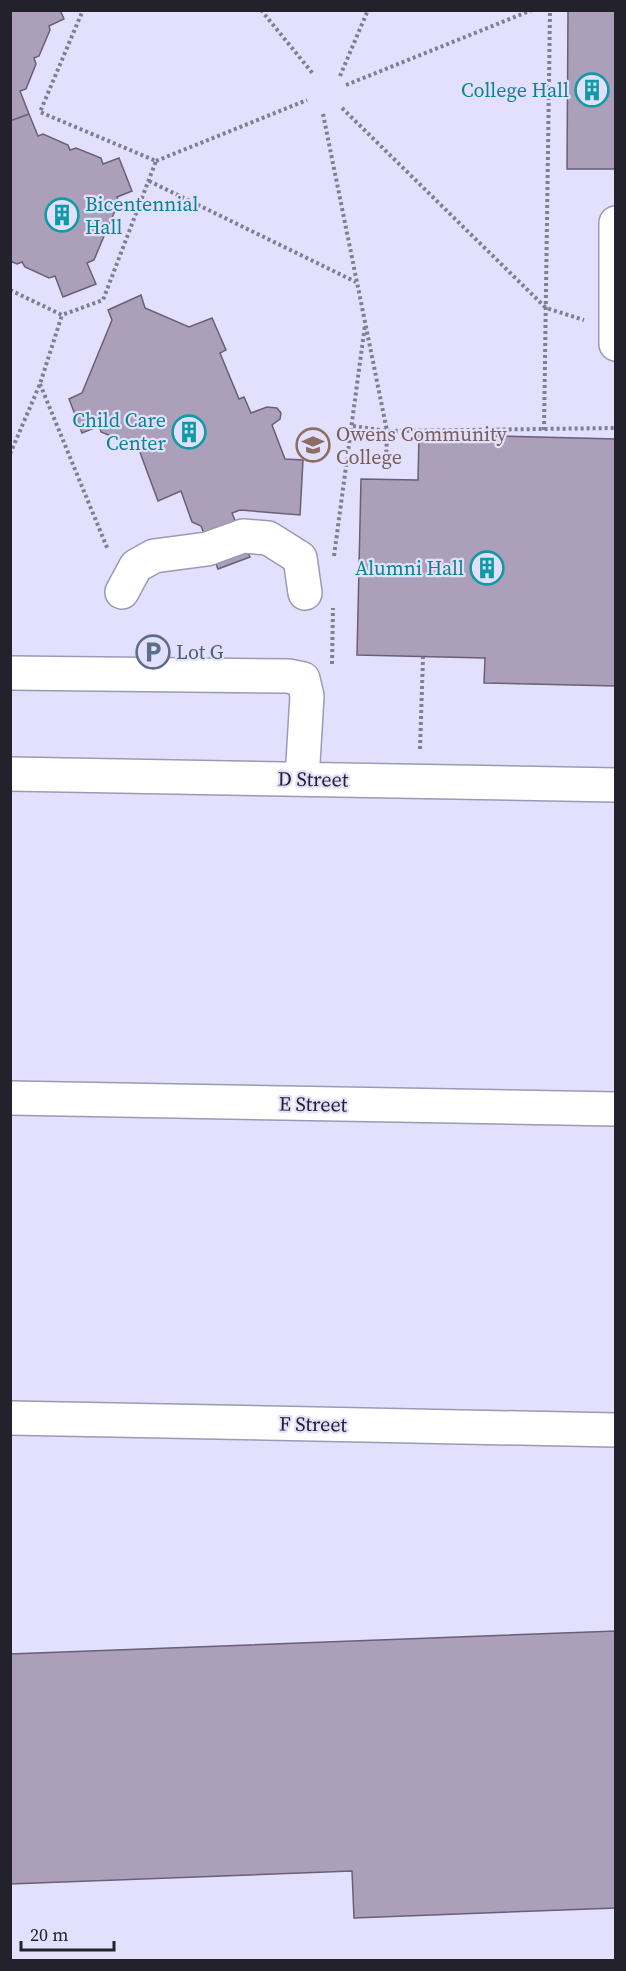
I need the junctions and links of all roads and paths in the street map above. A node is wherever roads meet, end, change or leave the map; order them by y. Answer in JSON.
{"nodes":[{"id":1,"x":83,"y":10,"type":"edge"},
{"id":2,"x":261,"y":10,"type":"edge"},
{"id":3,"x":368,"y":10,"type":"edge"},
{"id":4,"x":532,"y":10,"type":"edge"},
{"id":5,"x":550,"y":10,"type":"edge"},
{"id":6,"x":314,"y":75,"type":"dead end"},
{"id":7,"x":340,"y":76,"type":"dead end"},
{"id":8,"x":346,"y":85,"type":"dead end"},
{"id":9,"x":307,"y":100,"type":"dead end"},
{"id":10,"x":342,"y":108,"type":"dead end"},
{"id":11,"x":322,"y":114,"type":"dead end"},
{"id":12,"x":156,"y":162,"type":"junction"},
{"id":13,"x":149,"y":180,"type":"junction"},
{"id":14,"x":615,"y":224,"type":"edge"},
{"id":15,"x":357,"y":283,"type":"junction"},
{"id":16,"x":10,"y":290,"type":"edge"},
{"id":17,"x":546,"y":308,"type":"junction"},
{"id":18,"x":62,"y":315,"type":"junction"},
{"id":19,"x":365,"y":325,"type":"junction"},
{"id":20,"x":615,"y":333,"type":"edge"},
{"id":21,"x":40,"y":384,"type":"junction"},
{"id":22,"x":352,"y":426,"type":"junction"},
{"id":23,"x":615,"y":428,"type":"edge"},
{"id":24,"x":544,"y":430,"type":"junction"},
{"id":25,"x":387,"y":431,"type":"junction"},
{"id":26,"x":10,"y":454,"type":"edge"},
{"id":27,"x":386,"y":463,"type":"dead end"},
{"id":28,"x":334,"y":557,"type":"dead end"},
{"id":29,"x":117,"y":577,"type":"joint"},
{"id":30,"x":319,"y":598,"type":"joint"},
{"id":31,"x":423,"y":657,"type":"dead end"},
{"id":32,"x":10,"y":673,"type":"edge"},
{"id":33,"x":332,"y":674,"type":"dead end"},
{"id":34,"x":10,"y":774,"type":"edge"},
{"id":35,"x":302,"y":779,"type":"junction"},
{"id":36,"x":420,"y":781,"type":"junction"},
{"id":37,"x":615,"y":785,"type":"edge"},
{"id":38,"x":10,"y":1098,"type":"edge"},
{"id":39,"x":615,"y":1109,"type":"edge"},
{"id":40,"x":10,"y":1418,"type":"edge"},
{"id":41,"x":615,"y":1430,"type":"edge"}],
"edges":[{"from":1,"to":12,"type":"path"},
{"from":2,"to":6,"type":"path"},
{"from":3,"to":7,"type":"path"},
{"from":4,"to":8,"type":"path"},
{"from":5,"to":17,"type":"path"},
{"from":9,"to":12,"type":"path"},
{"from":10,"to":17,"type":"path"},
{"from":11,"to":15,"type":"path"},
{"from":12,"to":13,"type":"path"},
{"from":13,"to":15,"type":"path"},
{"from":13,"to":18,"type":"path"},
{"from":14,"to":20,"type":"street"},
{"from":15,"to":19,"type":"path"},
{"from":16,"to":18,"type":"path"},
{"from":17,"to":20,"type":"path"},
{"from":17,"to":24,"type":"path"},
{"from":18,"to":21,"type":"path"},
{"from":19,"to":22,"type":"path"},
{"from":19,"to":25,"type":"path"},
{"from":21,"to":26,"type":"path"},
{"from":21,"to":29,"type":"path"},
{"from":22,"to":25,"type":"path"},
{"from":22,"to":28,"type":"path"},
{"from":23,"to":24,"type":"path"},
{"from":24,"to":25,"type":"path"},
{"from":25,"to":27,"type":"path"},
{"from":29,"to":30,"type":"street"},
{"from":30,"to":33,"type":"path"},
{"from":31,"to":36,"type":"path"},
{"from":32,"to":35,"type":"street"},
{"from":34,"to":35,"type":"street","name":"D Street"},
{"from":35,"to":36,"type":"street","name":"D Street"},
{"from":36,"to":37,"type":"street","name":"D Street"},
{"from":38,"to":39,"type":"street","name":"E Street"},
{"from":40,"to":41,"type":"street","name":"F Street"}]}
